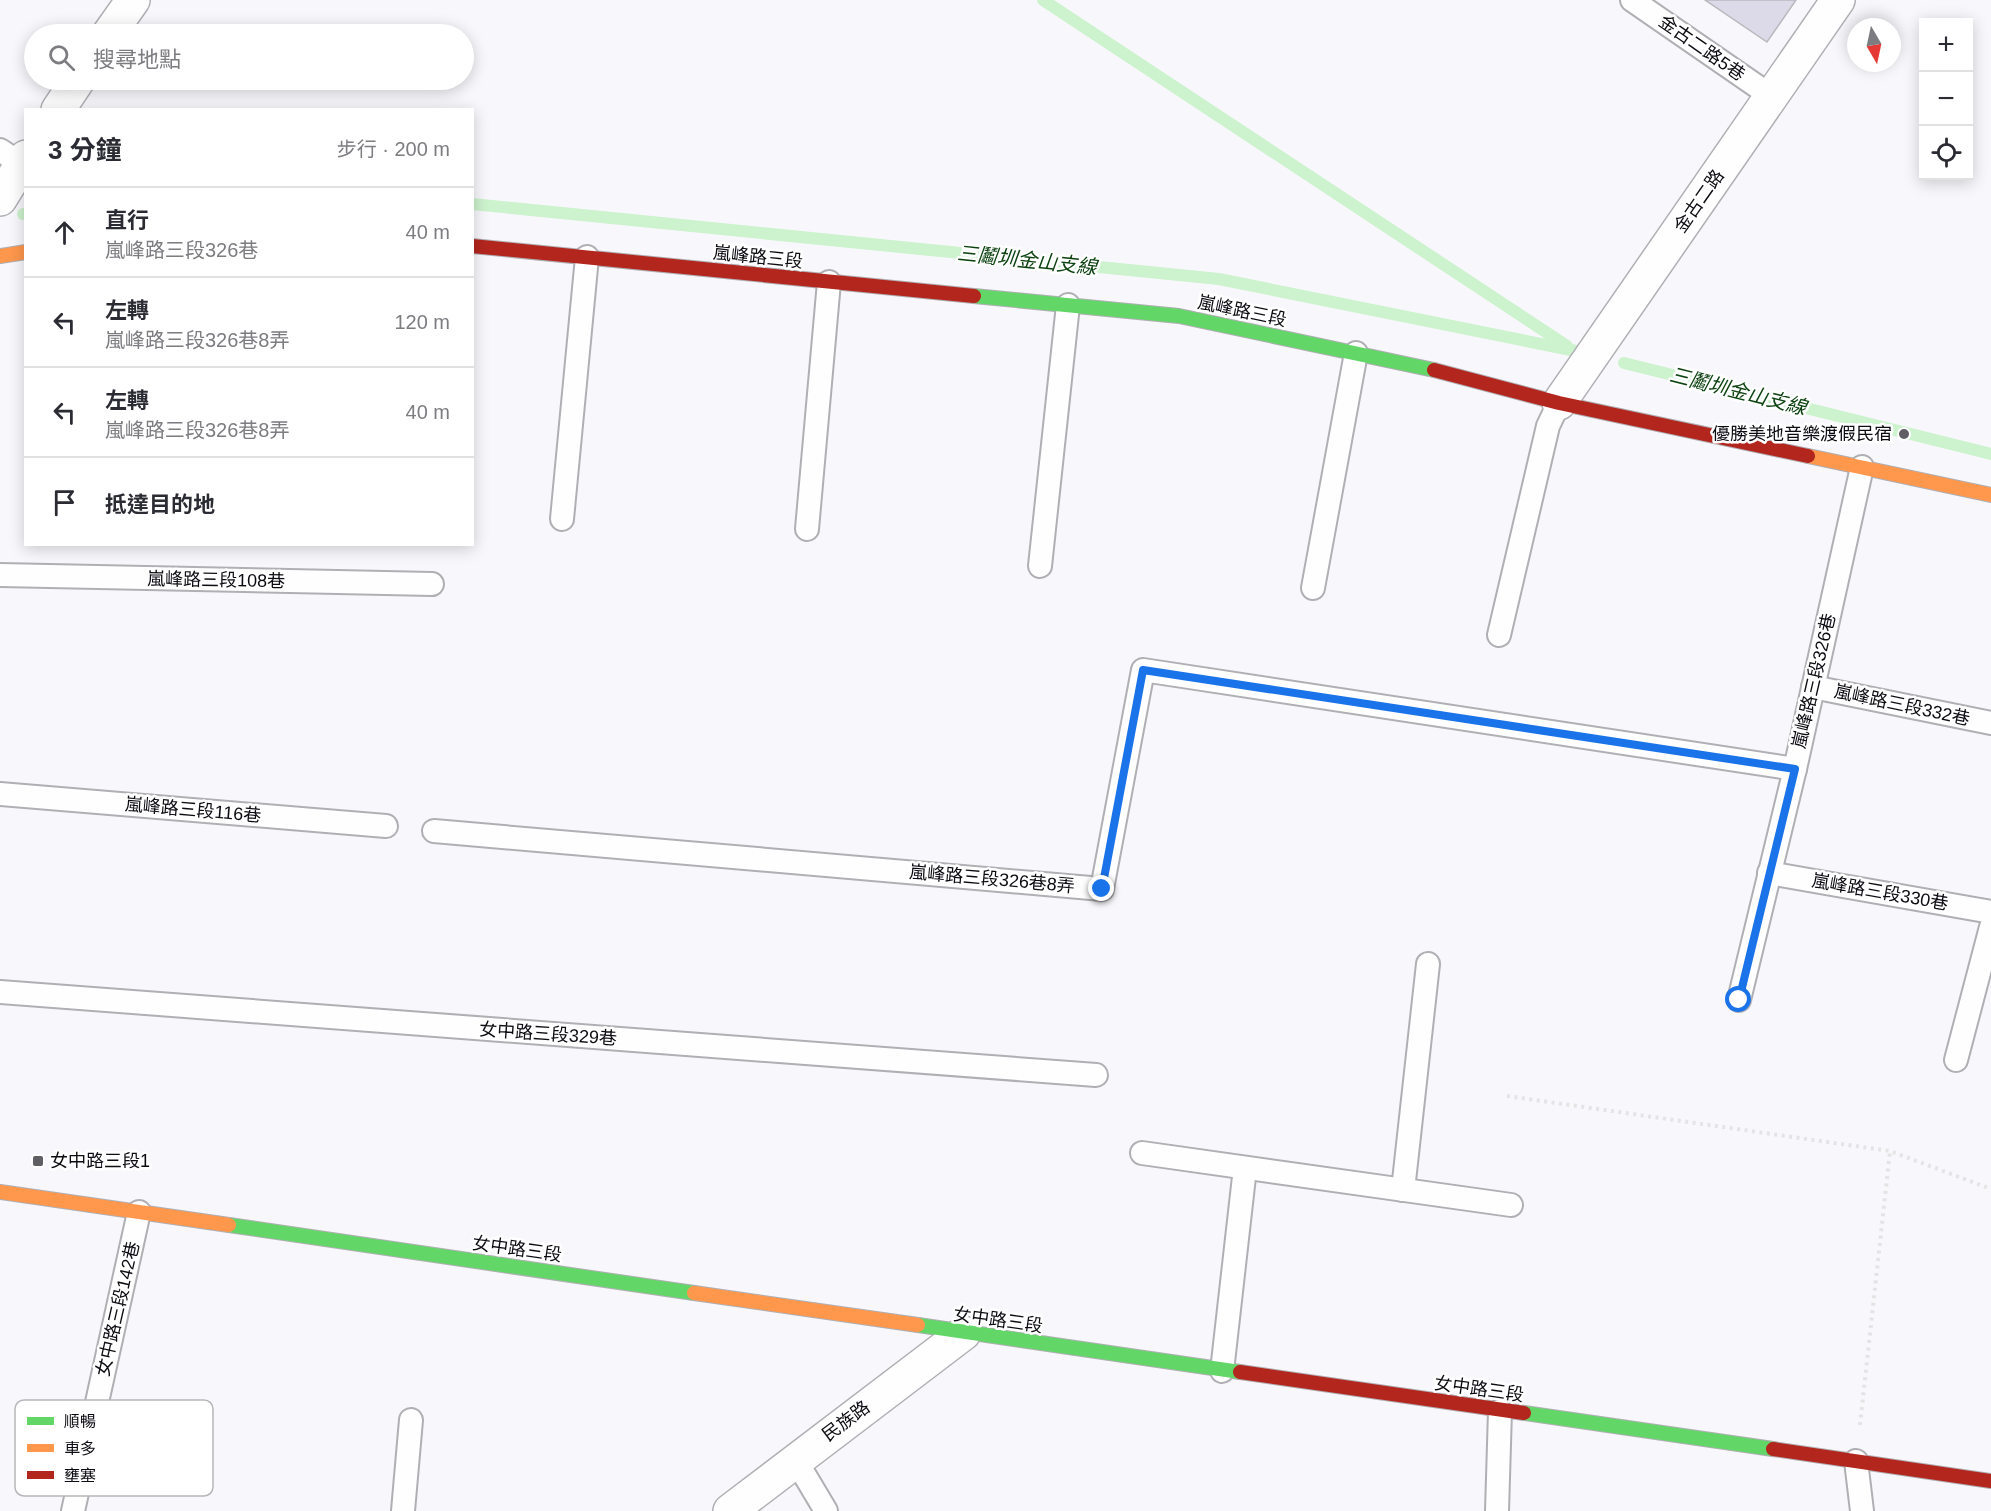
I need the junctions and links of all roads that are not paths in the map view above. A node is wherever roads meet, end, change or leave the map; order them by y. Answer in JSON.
{"nodes":[{"id":1,"x":133,"y":0,"type":"edge"},
{"id":2,"x":1632,"y":0,"type":"edge"},
{"id":3,"x":1838,"y":0,"type":"edge"},
{"id":4,"x":116,"y":24,"type":"edge"},
{"id":5,"x":71,"y":90,"type":"edge"},
{"id":6,"x":1771,"y":96,"type":"junction"},
{"id":7,"x":59,"y":108,"type":"edge"},
{"id":8,"x":15,"y":157,"type":"edge"},
{"id":9,"x":0,"y":200,"type":"edge"},
{"id":10,"x":474,"y":246,"type":"edge"},
{"id":11,"x":24,"y":252,"type":"edge"},
{"id":12,"x":0,"y":256,"type":"edge"},
{"id":13,"x":587,"y":257,"type":"junction"},
{"id":14,"x":829,"y":282,"type":"junction"},
{"id":15,"x":1068,"y":305,"type":"junction"},
{"id":16,"x":1356,"y":353,"type":"junction"},
{"id":17,"x":1559,"y":403,"type":"junction"},
{"id":18,"x":1862,"y":467,"type":"junction"},
{"id":19,"x":1991,"y":495,"type":"edge"},
{"id":20,"x":562,"y":519,"type":"dead end"},
{"id":21,"x":807,"y":529,"type":"dead end"},
{"id":22,"x":1040,"y":566,"type":"dead end"},
{"id":23,"x":0,"y":575,"type":"edge"},
{"id":24,"x":432,"y":584,"type":"dead end"},
{"id":25,"x":1313,"y":588,"type":"dead end"},
{"id":26,"x":1499,"y":635,"type":"dead end"},
{"id":27,"x":1813,"y":687,"type":"junction"},
{"id":28,"x":1991,"y":723,"type":"edge"},
{"id":29,"x":1795,"y":769,"type":"junction"},
{"id":30,"x":0,"y":794,"type":"edge"},
{"id":31,"x":386,"y":826,"type":"dead end"},
{"id":32,"x":434,"y":831,"type":"dead end"},
{"id":33,"x":1768,"y":873,"type":"junction"},
{"id":34,"x":1991,"y":912,"type":"edge"},
{"id":35,"x":1991,"y":927,"type":"edge"},
{"id":36,"x":1428,"y":964,"type":"dead end"},
{"id":37,"x":0,"y":992,"type":"edge"},
{"id":38,"x":1739,"y":1000,"type":"dead end"},
{"id":39,"x":1956,"y":1060,"type":"dead end"},
{"id":40,"x":1096,"y":1076,"type":"dead end"},
{"id":41,"x":1142,"y":1153,"type":"dead end"},
{"id":42,"x":1245,"y":1168,"type":"junction"},
{"id":43,"x":1403,"y":1190,"type":"junction"},
{"id":44,"x":0,"y":1192,"type":"edge"},
{"id":45,"x":1511,"y":1205,"type":"dead end"},
{"id":46,"x":139,"y":1212,"type":"junction"},
{"id":47,"x":964,"y":1333,"type":"junction"},
{"id":48,"x":1222,"y":1371,"type":"junction"},
{"id":49,"x":98,"y":1400,"type":"edge"},
{"id":50,"x":1500,"y":1411,"type":"junction"},
{"id":51,"x":411,"y":1420,"type":"dead end"},
{"id":52,"x":795,"y":1459,"type":"junction"},
{"id":53,"x":1856,"y":1461,"type":"junction"},
{"id":54,"x":1991,"y":1481,"type":"edge"},
{"id":55,"x":76,"y":1496,"type":"edge"},
{"id":56,"x":73,"y":1511,"type":"edge"},
{"id":57,"x":403,"y":1511,"type":"edge"},
{"id":58,"x":730,"y":1511,"type":"edge"},
{"id":59,"x":826,"y":1511,"type":"edge"},
{"id":60,"x":1497,"y":1511,"type":"edge"},
{"id":61,"x":1862,"y":1511,"type":"edge"}],
"edges":[{"from":1,"to":4,"type":"street"},
{"from":2,"to":6,"type":"lane","name":"金古二路5巷"},
{"from":3,"to":6,"type":"street","name":"金古二路"},
{"from":5,"to":7,"type":"street"},
{"from":6,"to":17,"type":"street","name":"金古二路"},
{"from":8,"to":9,"type":"street"},
{"from":10,"to":13,"type":"street","name":"嵐峰路三段"},
{"from":11,"to":12,"type":"street"},
{"from":13,"to":14,"type":"street","name":"嵐峰路三段"},
{"from":13,"to":20,"type":"lane"},
{"from":14,"to":15,"type":"street","name":"嵐峰路三段"},
{"from":14,"to":21,"type":"lane"},
{"from":15,"to":16,"type":"street","name":"嵐峰路三段"},
{"from":15,"to":22,"type":"lane"},
{"from":16,"to":17,"type":"street","name":"嵐峰路三段"},
{"from":16,"to":25,"type":"lane"},
{"from":17,"to":18,"type":"street","name":"嵐峰路三段"},
{"from":17,"to":26,"type":"lane"},
{"from":18,"to":19,"type":"street","name":"嵐峰路三段"},
{"from":18,"to":27,"type":"lane","name":"嵐峰路三段326巷"},
{"from":23,"to":24,"type":"lane","name":"嵐峰路三段108巷"},
{"from":27,"to":28,"type":"lane","name":"嵐峰路三段332巷"},
{"from":27,"to":29,"type":"lane","name":"嵐峰路三段326巷"},
{"from":29,"to":32,"type":"lane","name":"嵐峰路三段326巷8弄"},
{"from":29,"to":33,"type":"lane","name":"嵐峰路三段326巷"},
{"from":30,"to":31,"type":"lane","name":"嵐峰路三段116巷"},
{"from":33,"to":34,"type":"lane","name":"嵐峰路三段330巷"},
{"from":33,"to":38,"type":"lane","name":"嵐峰路三段326巷"},
{"from":35,"to":39,"type":"lane"},
{"from":36,"to":43,"type":"lane"},
{"from":37,"to":40,"type":"lane","name":"女中路三段329巷"},
{"from":41,"to":42,"type":"lane"},
{"from":42,"to":43,"type":"lane"},
{"from":42,"to":48,"type":"lane"},
{"from":43,"to":45,"type":"lane"},
{"from":44,"to":46,"type":"street","name":"女中路三段"},
{"from":46,"to":47,"type":"street","name":"女中路三段"},
{"from":46,"to":49,"type":"lane","name":"女中路三段142巷"},
{"from":47,"to":48,"type":"street","name":"女中路三段"},
{"from":47,"to":52,"type":"street","name":"民族路"},
{"from":48,"to":50,"type":"street","name":"女中路三段"},
{"from":50,"to":53,"type":"street","name":"女中路三段"},
{"from":50,"to":60,"type":"lane"},
{"from":51,"to":57,"type":"lane"},
{"from":52,"to":58,"type":"street","name":"民族路"},
{"from":52,"to":59,"type":"lane"},
{"from":53,"to":54,"type":"street","name":"女中路三段"},
{"from":53,"to":61,"type":"lane"},
{"from":55,"to":56,"type":"lane","name":"女中路三段142巷"}]}
